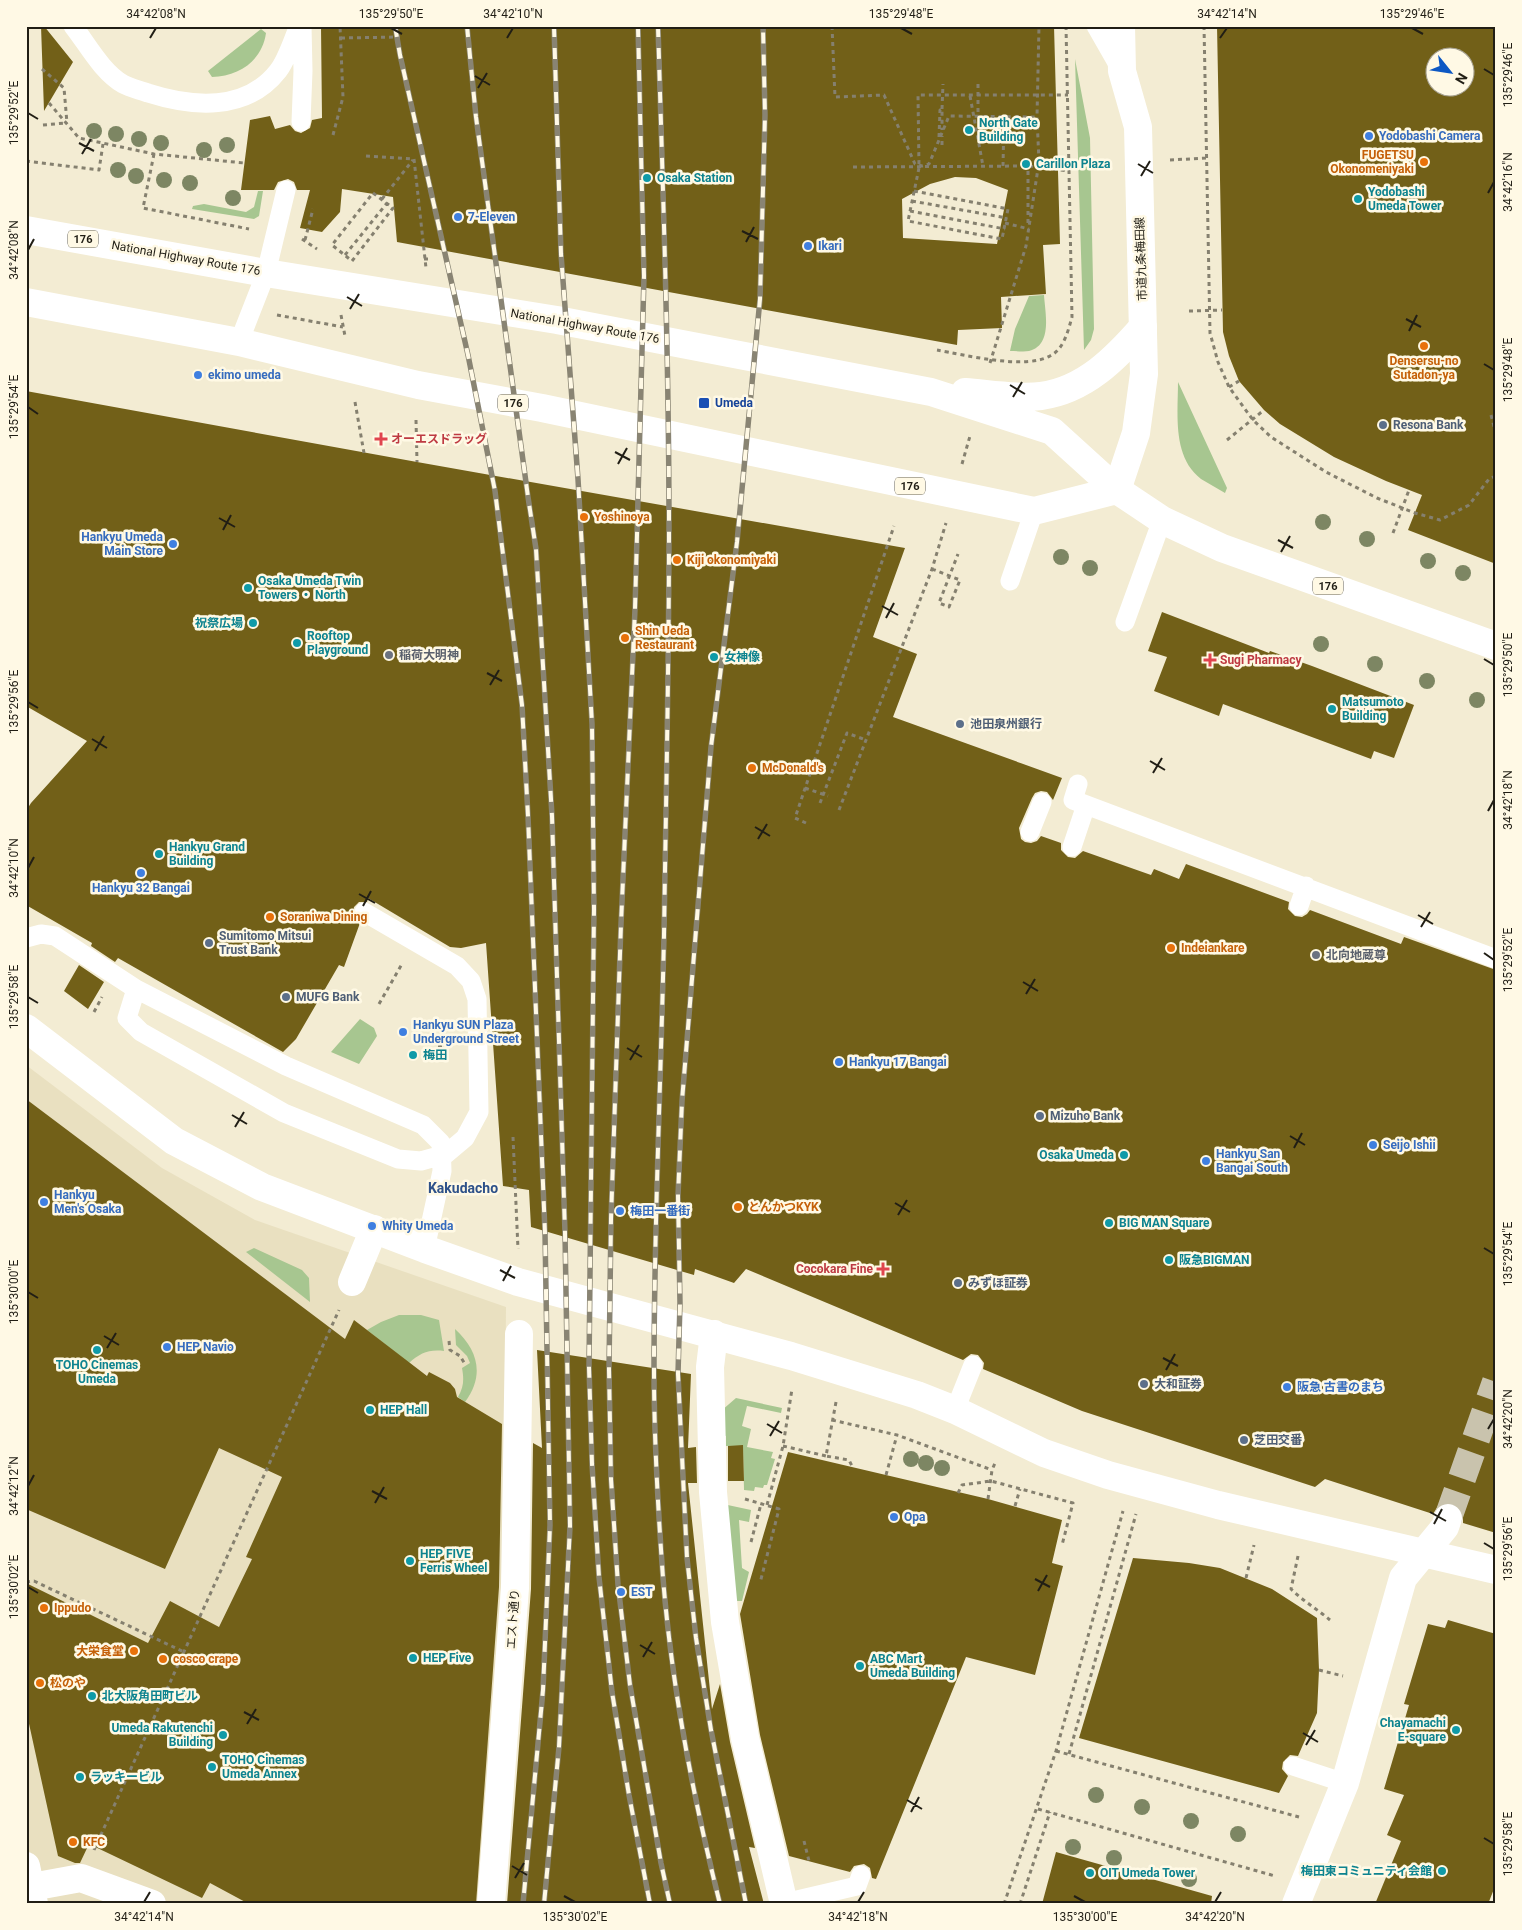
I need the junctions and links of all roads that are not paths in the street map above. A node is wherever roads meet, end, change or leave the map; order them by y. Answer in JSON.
{"nodes":[{"id":1,"x":74,"y":26,"type":"edge"},
{"id":2,"x":301,"y":26,"type":"edge"},
{"id":3,"x":1096,"y":26,"type":"edge"},
{"id":4,"x":1121,"y":26,"type":"edge"},
{"id":5,"x":1122,"y":71,"type":"junction"},
{"id":6,"x":301,"y":122,"type":"dead end"},
{"id":7,"x":286,"y":190,"type":"dead end"},
{"id":8,"x":26,"y":230,"type":"edge"},
{"id":9,"x":266,"y":273,"type":"junction"},
{"id":10,"x":26,"y":302,"type":"edge"},
{"id":11,"x":1143,"y":327,"type":"junction"},
{"id":12,"x":239,"y":342,"type":"junction"},
{"id":13,"x":914,"y":387,"type":"junction"},
{"id":14,"x":1117,"y":490,"type":"junction"},
{"id":15,"x":1034,"y":511,"type":"junction"},
{"id":16,"x":1162,"y":520,"type":"junction"},
{"id":17,"x":1010,"y":581,"type":"dead end"},
{"id":18,"x":1125,"y":622,"type":"dead end"},
{"id":19,"x":1496,"y":646,"type":"edge"},
{"id":20,"x":1078,"y":784,"type":"dead end"},
{"id":21,"x":1042,"y":802,"type":"dead end"},
{"id":22,"x":1086,"y":805,"type":"junction"},
{"id":23,"x":1030,"y":832,"type":"dead end"},
{"id":24,"x":1072,"y":847,"type":"dead end"},
{"id":25,"x":1306,"y":886,"type":"junction"},
{"id":26,"x":1299,"y":906,"type":"dead end"},
{"id":27,"x":364,"y":912,"type":"dead end"},
{"id":28,"x":26,"y":938,"type":"edge"},
{"id":29,"x":1496,"y":959,"type":"edge"},
{"id":30,"x":136,"y":989,"type":"junction"},
{"id":31,"x":26,"y":1028,"type":"edge"},
{"id":32,"x":374,"y":1229,"type":"junction"},
{"id":33,"x":425,"y":1249,"type":"junction"},
{"id":34,"x":352,"y":1282,"type":"road end"},
{"id":35,"x":519,"y":1334,"type":"dead end"},
{"id":36,"x":714,"y":1334,"type":"junction"},
{"id":37,"x":973,"y":1365,"type":"dead end"},
{"id":38,"x":955,"y":1410,"type":"junction"},
{"id":39,"x":1448,"y":1518,"type":"tunnel mouth"},
{"id":40,"x":1423,"y":1552,"type":"junction"},
{"id":41,"x":1496,"y":1570,"type":"edge"},
{"id":42,"x":1293,"y":1766,"type":"dead end"},
{"id":43,"x":1345,"y":1783,"type":"junction"},
{"id":44,"x":861,"y":1875,"type":"dead end"},
{"id":45,"x":29,"y":1886,"type":"edge"},
{"id":46,"x":784,"y":1903,"type":"edge"},
{"id":47,"x":152,"y":1904,"type":"edge"},
{"id":48,"x":491,"y":1904,"type":"edge"},
{"id":49,"x":1296,"y":1904,"type":"edge"}],
"edges":[{"from":1,"to":2,"type":"lane"},
{"from":2,"to":6,"type":"lane"},
{"from":3,"to":5,"type":"lane"},
{"from":4,"to":5,"type":"main road","name":"市道九条梅田線"},
{"from":5,"to":11,"type":"main road","name":"市道九条梅田線"},
{"from":7,"to":9,"type":"lane"},
{"from":8,"to":9,"type":"main road","name":"National Highway Route 176","number":"176"},
{"from":9,"to":12,"type":"lane"},
{"from":9,"to":13,"type":"main road","name":"National Highway Route 176","number":"176"},
{"from":10,"to":12,"type":"main road","number":"176"},
{"from":11,"to":13,"type":"main road"},
{"from":11,"to":14,"type":"main road","name":"市道九条梅田線"},
{"from":12,"to":15,"type":"main road","number":"176"},
{"from":13,"to":14,"type":"main road","name":"National Highway Route 176","number":"176"},
{"from":14,"to":15,"type":"main road","number":"176"},
{"from":14,"to":16,"type":"main road","name":"National Highway Route 176","number":"176"},
{"from":15,"to":17,"type":"lane"},
{"from":16,"to":18,"type":"lane"},
{"from":16,"to":19,"type":"main road","name":"National Highway Route 176","number":"176"},
{"from":20,"to":22,"type":"lane"},
{"from":21,"to":23,"type":"lane"},
{"from":22,"to":24,"type":"lane"},
{"from":22,"to":25,"type":"lane"},
{"from":25,"to":26,"type":"lane"},
{"from":25,"to":29,"type":"lane"},
{"from":27,"to":30,"type":"lane"},
{"from":28,"to":30,"type":"lane"},
{"from":30,"to":33,"type":"lane"},
{"from":31,"to":32,"type":"main road"},
{"from":32,"to":33,"type":"main road"},
{"from":32,"to":34,"type":"main road"},
{"from":33,"to":36,"type":"main road"},
{"from":35,"to":48,"type":"main road","name":"エスト通り"},
{"from":36,"to":38,"type":"main road"},
{"from":36,"to":46,"type":"main road"},
{"from":37,"to":38,"type":"lane"},
{"from":38,"to":40,"type":"main road"},
{"from":39,"to":40,"type":"main road"},
{"from":40,"to":41,"type":"main road"},
{"from":40,"to":43,"type":"main road"},
{"from":42,"to":43,"type":"lane"},
{"from":43,"to":49,"type":"main road"},
{"from":44,"to":46,"type":"lane"},
{"from":45,"to":47,"type":"main road"}]}
